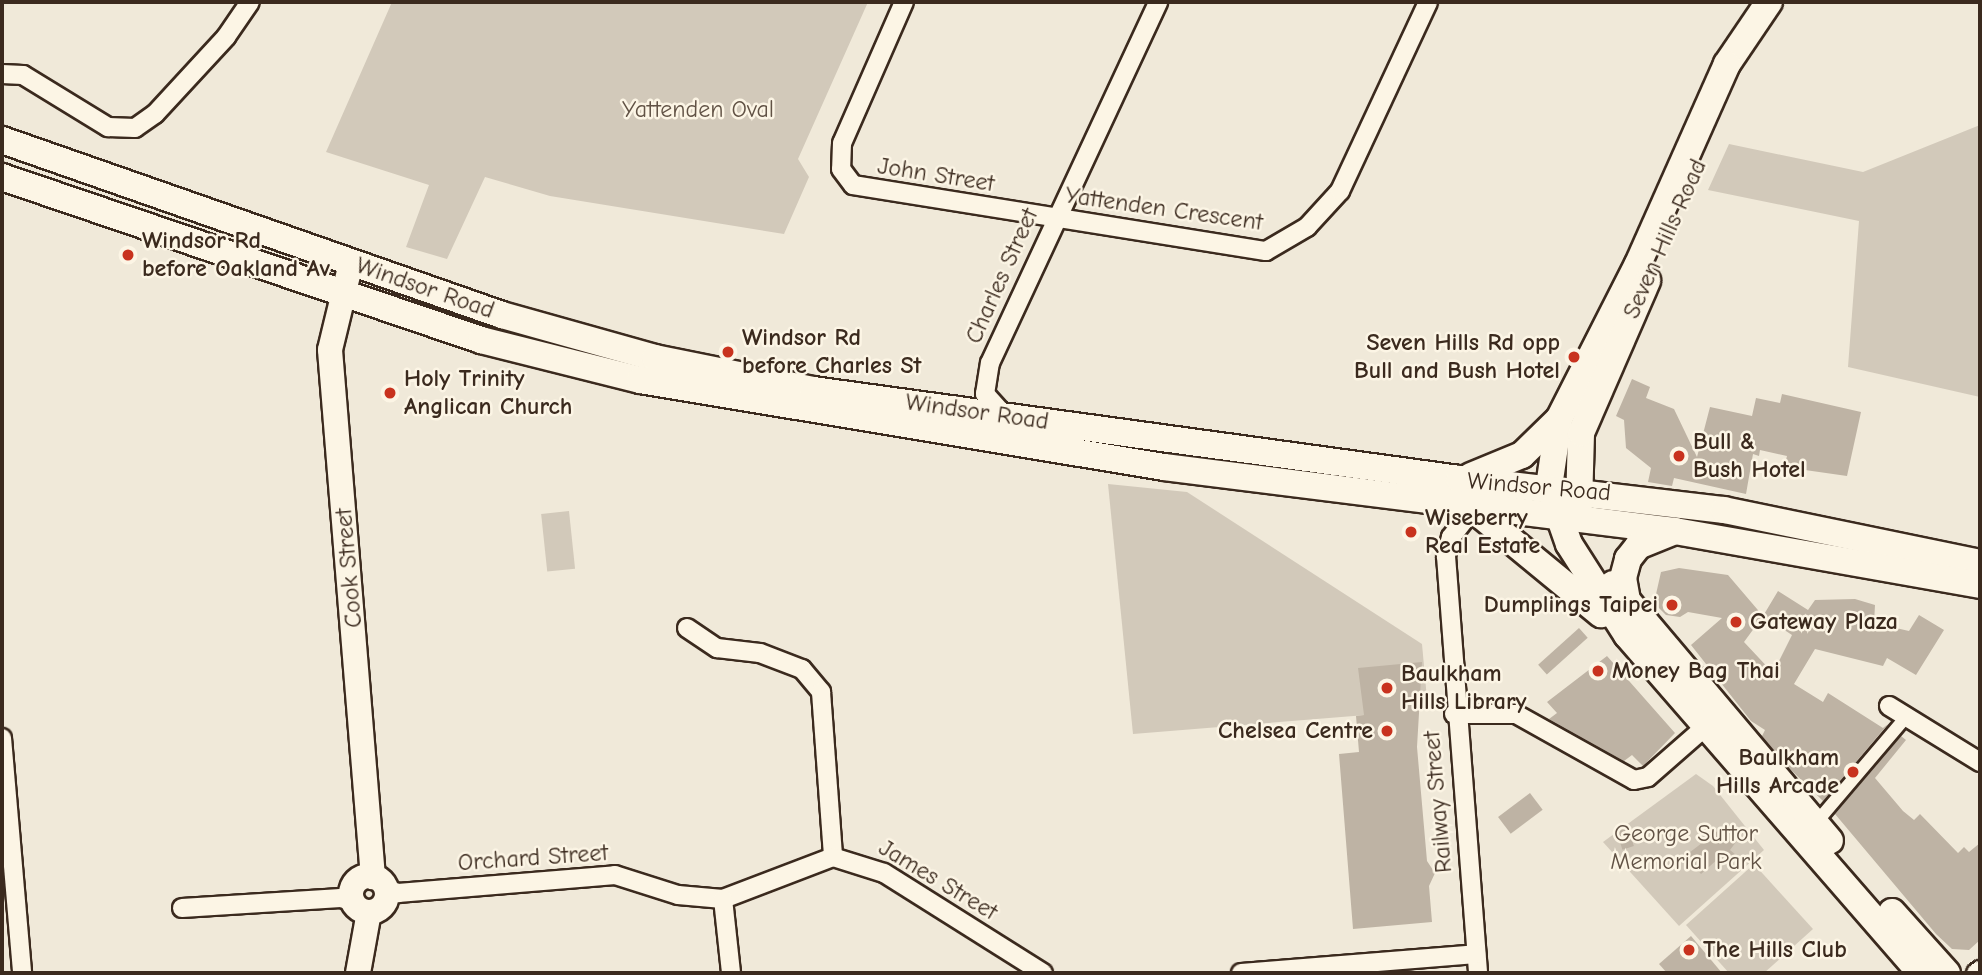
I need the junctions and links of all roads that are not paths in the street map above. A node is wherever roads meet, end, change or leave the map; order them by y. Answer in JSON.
{"nodes":[{"id":1,"x":250,"y":2,"type":"edge"},
{"id":2,"x":904,"y":2,"type":"edge"},
{"id":3,"x":1158,"y":2,"type":"edge"},
{"id":4,"x":1428,"y":2,"type":"edge"},
{"id":5,"x":1769,"y":2,"type":"edge"},
{"id":6,"x":1790,"y":2,"type":"edge"},
{"id":7,"x":2,"y":74,"type":"edge"},
{"id":8,"x":2,"y":140,"type":"edge"},
{"id":9,"x":2,"y":177,"type":"edge"},
{"id":10,"x":1049,"y":218,"type":"junction"},
{"id":11,"x":351,"y":263,"type":"junction"},
{"id":12,"x":341,"y":293,"type":"junction"},
{"id":13,"x":1005,"y":416,"type":"junction"},
{"id":14,"x":1559,"y":419,"type":"junction"},
{"id":15,"x":1460,"y":479,"type":"junction"},
{"id":16,"x":1549,"y":487,"type":"junction"},
{"id":17,"x":1576,"y":490,"type":"junction"},
{"id":18,"x":1473,"y":509,"type":"junction"},
{"id":19,"x":1569,"y":519,"type":"junction"},
{"id":20,"x":1675,"y":531,"type":"junction"},
{"id":21,"x":1980,"y":563,"type":"edge"},
{"id":22,"x":1980,"y":585,"type":"edge"},
{"id":23,"x":1629,"y":607,"type":"junction"},
{"id":24,"x":687,"y":628,"type":"dead end"},
{"id":25,"x":1627,"y":635,"type":"junction"},
{"id":26,"x":1889,"y":706,"type":"dead end"},
{"id":27,"x":1454,"y":714,"type":"junction"},
{"id":28,"x":1906,"y":717,"type":"junction"},
{"id":29,"x":1704,"y":727,"type":"junction"},
{"id":30,"x":2,"y":738,"type":"edge"},
{"id":31,"x":1980,"y":762,"type":"edge"},
{"id":32,"x":1815,"y":824,"type":"junction"},
{"id":33,"x":833,"y":857,"type":"junction"},
{"id":34,"x":380,"y":883,"type":"junction"},
{"id":35,"x":723,"y":899,"type":"junction"},
{"id":36,"x":361,"y":907,"type":"junction"},
{"id":37,"x":182,"y":908,"type":"dead end"},
{"id":38,"x":1476,"y":954,"type":"junction"},
{"id":39,"x":22,"y":973,"type":"edge"},
{"id":40,"x":358,"y":973,"type":"edge"},
{"id":41,"x":731,"y":973,"type":"edge"},
{"id":42,"x":1043,"y":973,"type":"edge"},
{"id":43,"x":1241,"y":973,"type":"edge"},
{"id":44,"x":1478,"y":973,"type":"edge"},
{"id":45,"x":1921,"y":973,"type":"edge"},
{"id":46,"x":1947,"y":973,"type":"edge"}],
"edges":[{"from":1,"to":7,"type":"street"},
{"from":2,"to":10,"type":"street","name":"John Street"},
{"from":3,"to":10,"type":"street","name":"Charles Street"},
{"from":4,"to":10,"type":"street","name":"Yattenden Crescent"},
{"from":5,"to":14,"type":"main road","name":"Seven Hills Road"},
{"from":6,"to":17,"type":"main road","name":"Seven Hills Road"},
{"from":8,"to":11,"type":"main road","name":"Windsor Road"},
{"from":9,"to":12,"type":"main road","name":"Windsor Road"},
{"from":10,"to":13,"type":"street","name":"Charles Street"},
{"from":11,"to":12,"type":"main road","name":"Cook Street"},
{"from":11,"to":13,"type":"main road","name":"Windsor Road"},
{"from":12,"to":18,"type":"main road","name":"Windsor Road"},
{"from":12,"to":34,"type":"main road","name":"Cook Street"},
{"from":13,"to":15,"type":"main road","name":"Windsor Road"},
{"from":14,"to":15,"type":"main road"},
{"from":14,"to":16,"type":"main road","name":"Seven Hills Road"},
{"from":15,"to":16,"type":"main road","name":"Windsor Road"},
{"from":16,"to":17,"type":"main road","name":"Windsor Road"},
{"from":16,"to":19,"type":"main road"},
{"from":17,"to":19,"type":"main road","name":"Seven Hills Road"},
{"from":17,"to":21,"type":"main road","name":"Windsor Road"},
{"from":18,"to":19,"type":"main road","name":"Windsor Road"},
{"from":18,"to":25,"type":"main road"},
{"from":18,"to":27,"type":"street","name":"Railway Street"},
{"from":19,"to":20,"type":"main road","name":"Windsor Road"},
{"from":19,"to":23,"type":"main road"},
{"from":19,"to":25,"type":"main road"},
{"from":20,"to":22,"type":"main road","name":"Windsor Road"},
{"from":20,"to":23,"type":"main road"},
{"from":23,"to":32,"type":"main road"},
{"from":24,"to":33,"type":"street"},
{"from":25,"to":29,"type":"main road"},
{"from":26,"to":28,"type":"street"},
{"from":27,"to":29,"type":"street"},
{"from":27,"to":38,"type":"street","name":"Railway Street"},
{"from":28,"to":31,"type":"street"},
{"from":28,"to":32,"type":"street"},
{"from":29,"to":45,"type":"main road"},
{"from":30,"to":39,"type":"street"},
{"from":32,"to":46,"type":"main road"},
{"from":33,"to":35,"type":"street"},
{"from":33,"to":42,"type":"street","name":"James Street"},
{"from":34,"to":35,"type":"street","name":"Orchard Street"},
{"from":34,"to":36,"type":"main road"},
{"from":35,"to":41,"type":"street"},
{"from":36,"to":37,"type":"street"},
{"from":36,"to":40,"type":"main road"},
{"from":38,"to":43,"type":"street"},
{"from":38,"to":44,"type":"street","name":"Railway Street"}]}
